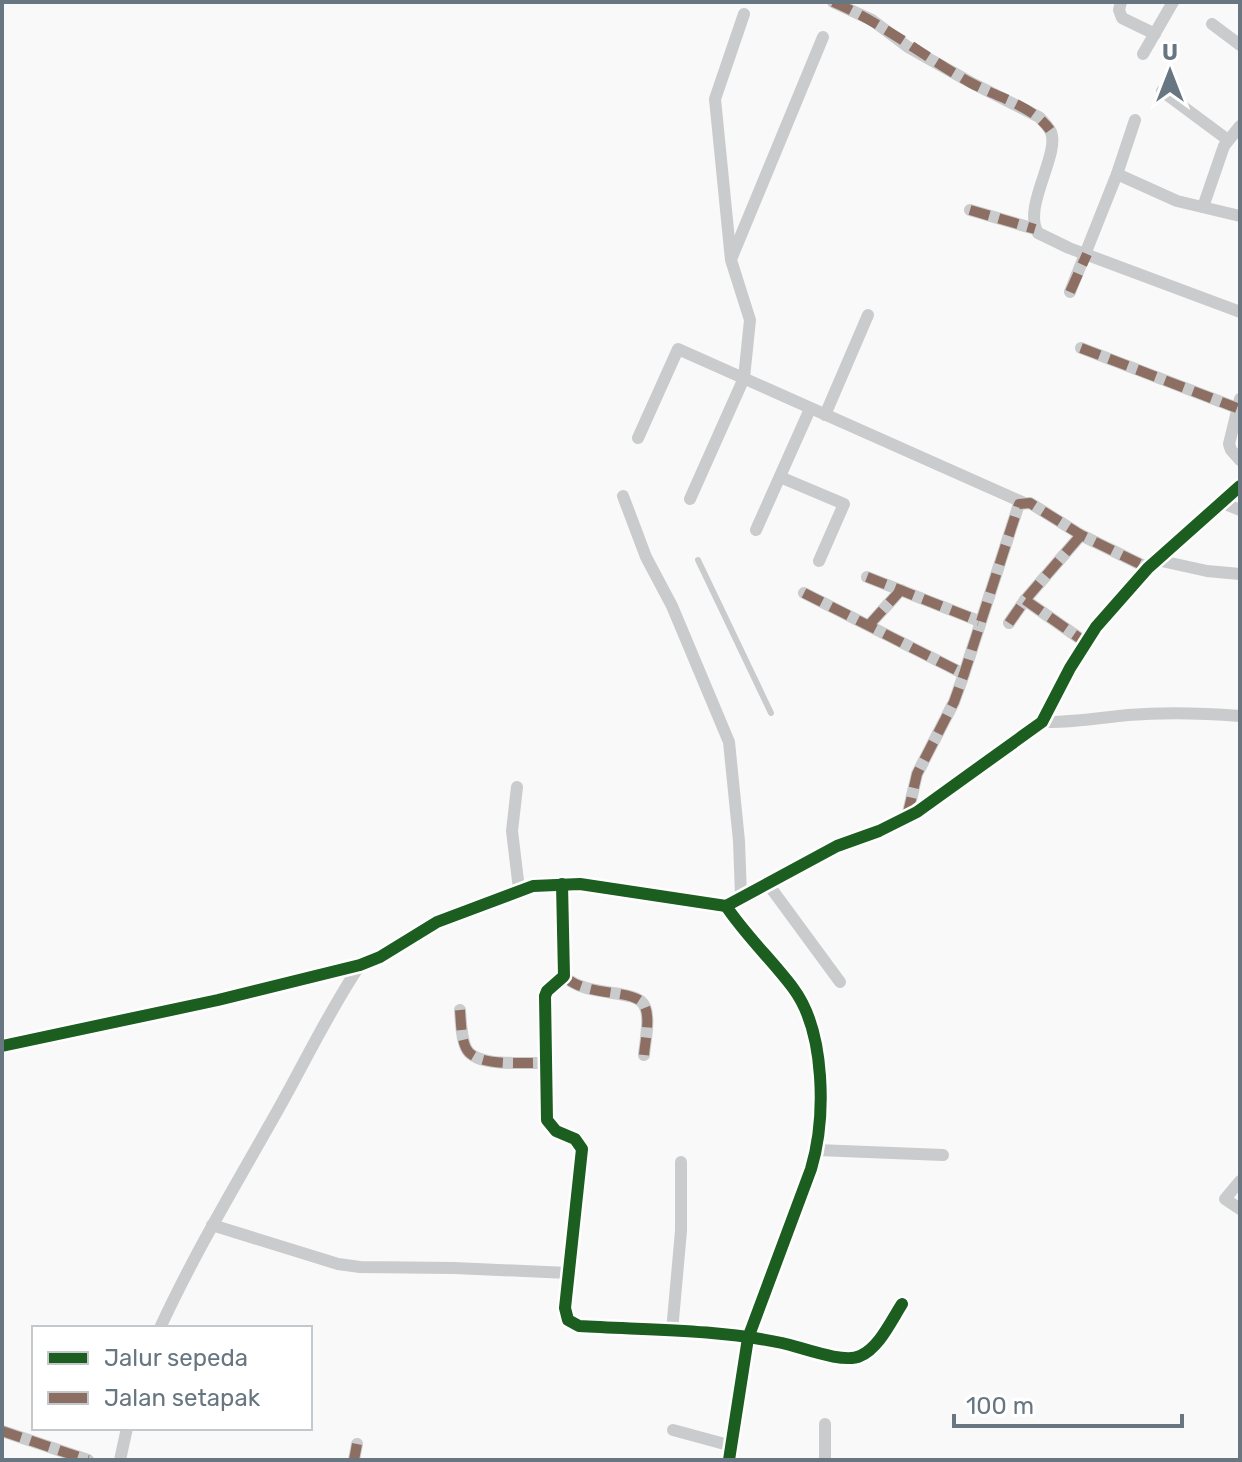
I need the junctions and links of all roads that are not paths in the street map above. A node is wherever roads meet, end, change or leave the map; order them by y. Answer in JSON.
{"nodes":[{"id":1,"x":833,"y":2,"type":"edge"},
{"id":2,"x":1121,"y":2,"type":"edge"},
{"id":3,"x":1173,"y":2,"type":"edge"},
{"id":4,"x":744,"y":14,"type":"dead end"},
{"id":5,"x":1212,"y":24,"type":"dead end"},
{"id":6,"x":1155,"y":34,"type":"junction"},
{"id":7,"x":823,"y":37,"type":"dead end"},
{"id":8,"x":1240,"y":45,"type":"edge"},
{"id":9,"x":1143,"y":54,"type":"dead end"},
{"id":10,"x":1162,"y":91,"type":"dead end"},
{"id":11,"x":1135,"y":120,"type":"dead end"},
{"id":12,"x":1240,"y":126,"type":"edge"},
{"id":13,"x":1228,"y":140,"type":"junction"},
{"id":14,"x":1117,"y":174,"type":"junction"},
{"id":15,"x":1203,"y":207,"type":"junction"},
{"id":16,"x":970,"y":210,"type":"dead end"},
{"id":17,"x":1240,"y":216,"type":"edge"},
{"id":18,"x":1035,"y":229,"type":"junction"},
{"id":19,"x":1087,"y":254,"type":"junction"},
{"id":20,"x":731,"y":260,"type":"junction"},
{"id":21,"x":1070,"y":292,"type":"dead end"},
{"id":22,"x":1240,"y":312,"type":"edge"},
{"id":23,"x":868,"y":315,"type":"dead end"},
{"id":24,"x":1081,"y":348,"type":"dead end"},
{"id":25,"x":744,"y":378,"type":"junction"},
{"id":26,"x":1238,"y":404,"type":"edge"},
{"id":27,"x":810,"y":409,"type":"junction"},
{"id":28,"x":825,"y":415,"type":"junction"},
{"id":29,"x":638,"y":438,"type":"dead end"},
{"id":30,"x":1240,"y":460,"type":"edge"},
{"id":31,"x":780,"y":477,"type":"junction"},
{"id":32,"x":1240,"y":486,"type":"edge"},
{"id":33,"x":623,"y":496,"type":"dead end"},
{"id":34,"x":690,"y":499,"type":"dead end"},
{"id":35,"x":1022,"y":502,"type":"junction"},
{"id":36,"x":1220,"y":502,"type":"junction"},
{"id":37,"x":1240,"y":510,"type":"edge"},
{"id":38,"x":756,"y":530,"type":"dead end"},
{"id":39,"x":1081,"y":535,"type":"junction"},
{"id":40,"x":698,"y":560,"type":"dead end"},
{"id":41,"x":819,"y":561,"type":"dead end"},
{"id":42,"x":1153,"y":564,"type":"junction"},
{"id":43,"x":1240,"y":574,"type":"edge"},
{"id":44,"x":867,"y":577,"type":"dead end"},
{"id":45,"x":901,"y":590,"type":"junction"},
{"id":46,"x":804,"y":593,"type":"dead end"},
{"id":47,"x":1025,"y":600,"type":"junction"},
{"id":48,"x":979,"y":621,"type":"junction"},
{"id":49,"x":1009,"y":623,"type":"dead end"},
{"id":50,"x":869,"y":625,"type":"junction"},
{"id":51,"x":1085,"y":642,"type":"junction"},
{"id":52,"x":964,"y":674,"type":"junction"},
{"id":53,"x":771,"y":713,"type":"dead end"},
{"id":54,"x":1240,"y":716,"type":"edge"},
{"id":55,"x":1042,"y":722,"type":"junction"},
{"id":56,"x":517,"y":787,"type":"dead end"},
{"id":57,"x":907,"y":817,"type":"junction"},
{"id":58,"x":562,"y":884,"type":"junction"},
{"id":59,"x":768,"y":884,"type":"junction"},
{"id":60,"x":519,"y":889,"type":"junction"},
{"id":61,"x":741,"y":896,"type":"junction"},
{"id":62,"x":726,"y":906,"type":"junction"},
{"id":63,"x":360,"y":965,"type":"junction"},
{"id":64,"x":564,"y":976,"type":"junction"},
{"id":65,"x":840,"y":982,"type":"dead end"},
{"id":66,"x":460,"y":1010,"type":"dead end"},
{"id":67,"x":2,"y":1046,"type":"edge"},
{"id":68,"x":644,"y":1055,"type":"dead end"},
{"id":69,"x":545,"y":1063,"type":"junction"},
{"id":70,"x":817,"y":1150,"type":"junction"},
{"id":71,"x":943,"y":1155,"type":"dead end"},
{"id":72,"x":681,"y":1162,"type":"dead end"},
{"id":73,"x":1240,"y":1181,"type":"edge"},
{"id":74,"x":1240,"y":1209,"type":"edge"},
{"id":75,"x":212,"y":1225,"type":"junction"},
{"id":76,"x":568,"y":1273,"type":"junction"},
{"id":77,"x":902,"y":1304,"type":"dead end"},
{"id":78,"x":161,"y":1326,"type":"edge"},
{"id":79,"x":672,"y":1331,"type":"junction"},
{"id":80,"x":748,"y":1338,"type":"junction"},
{"id":81,"x":825,"y":1424,"type":"dead end"},
{"id":82,"x":127,"y":1430,"type":"edge"},
{"id":83,"x":673,"y":1430,"type":"dead end"},
{"id":84,"x":2,"y":1431,"type":"edge"},
{"id":85,"x":357,"y":1444,"type":"dead end"},
{"id":86,"x":732,"y":1446,"type":"junction"},
{"id":87,"x":88,"y":1460,"type":"edge"},
{"id":88,"x":120,"y":1460,"type":"edge"},
{"id":89,"x":354,"y":1460,"type":"edge"},
{"id":90,"x":729,"y":1460,"type":"edge"},
{"id":91,"x":825,"y":1460,"type":"edge"}],
"edges":[{"from":1,"to":18,"type":"street"},
{"from":2,"to":6,"type":"street"},
{"from":3,"to":6,"type":"street"},
{"from":4,"to":20,"type":"street"},
{"from":5,"to":8,"type":"street"},
{"from":6,"to":9,"type":"street"},
{"from":7,"to":20,"type":"street"},
{"from":10,"to":13,"type":"street"},
{"from":11,"to":14,"type":"street"},
{"from":12,"to":13,"type":"street"},
{"from":13,"to":15,"type":"street"},
{"from":14,"to":15,"type":"street"},
{"from":14,"to":19,"type":"street"},
{"from":15,"to":17,"type":"street"},
{"from":16,"to":18,"type":"street"},
{"from":18,"to":19,"type":"street"},
{"from":19,"to":21,"type":"street"},
{"from":19,"to":22,"type":"street"},
{"from":20,"to":25,"type":"street"},
{"from":23,"to":28,"type":"street"},
{"from":24,"to":26,"type":"street"},
{"from":25,"to":27,"type":"street"},
{"from":25,"to":29,"type":"street"},
{"from":25,"to":34,"type":"street"},
{"from":26,"to":30,"type":"street"},
{"from":27,"to":28,"type":"street"},
{"from":27,"to":31,"type":"street"},
{"from":28,"to":35,"type":"street"},
{"from":31,"to":38,"type":"street"},
{"from":31,"to":41,"type":"street"},
{"from":32,"to":36,"type":"street"},
{"from":33,"to":61,"type":"street"},
{"from":35,"to":39,"type":"street"},
{"from":35,"to":48,"type":"street"},
{"from":36,"to":37,"type":"street"},
{"from":36,"to":42,"type":"street"},
{"from":39,"to":42,"type":"street"},
{"from":39,"to":47,"type":"street"},
{"from":40,"to":53,"type":"lane"},
{"from":42,"to":43,"type":"street"},
{"from":42,"to":51,"type":"street"},
{"from":44,"to":45,"type":"street"},
{"from":45,"to":48,"type":"street"},
{"from":45,"to":50,"type":"street"},
{"from":46,"to":50,"type":"street"},
{"from":47,"to":49,"type":"street"},
{"from":47,"to":51,"type":"street"},
{"from":48,"to":52,"type":"street"},
{"from":50,"to":52,"type":"street"},
{"from":51,"to":55,"type":"street"},
{"from":52,"to":57,"type":"street"},
{"from":54,"to":55,"type":"street"},
{"from":55,"to":57,"type":"street"},
{"from":56,"to":60,"type":"street"},
{"from":57,"to":59,"type":"street"},
{"from":58,"to":60,"type":"street"},
{"from":58,"to":62,"type":"street"},
{"from":58,"to":64,"type":"street"},
{"from":59,"to":61,"type":"street"},
{"from":59,"to":65,"type":"street"},
{"from":60,"to":63,"type":"street"},
{"from":61,"to":62,"type":"street"},
{"from":62,"to":70,"type":"street"},
{"from":63,"to":67,"type":"street"},
{"from":63,"to":75,"type":"street"},
{"from":64,"to":68,"type":"street"},
{"from":64,"to":69,"type":"street"},
{"from":66,"to":69,"type":"street"},
{"from":69,"to":76,"type":"street"},
{"from":70,"to":71,"type":"street"},
{"from":70,"to":80,"type":"street"},
{"from":72,"to":79,"type":"street"},
{"from":73,"to":74,"type":"street"},
{"from":75,"to":76,"type":"street"},
{"from":75,"to":78,"type":"street"},
{"from":76,"to":79,"type":"street"},
{"from":77,"to":80,"type":"street"},
{"from":79,"to":80,"type":"street"},
{"from":80,"to":86,"type":"street"},
{"from":81,"to":91,"type":"street"},
{"from":82,"to":88,"type":"street"},
{"from":83,"to":86,"type":"street"},
{"from":84,"to":87,"type":"street"},
{"from":85,"to":89,"type":"street"},
{"from":86,"to":90,"type":"street"}]}
